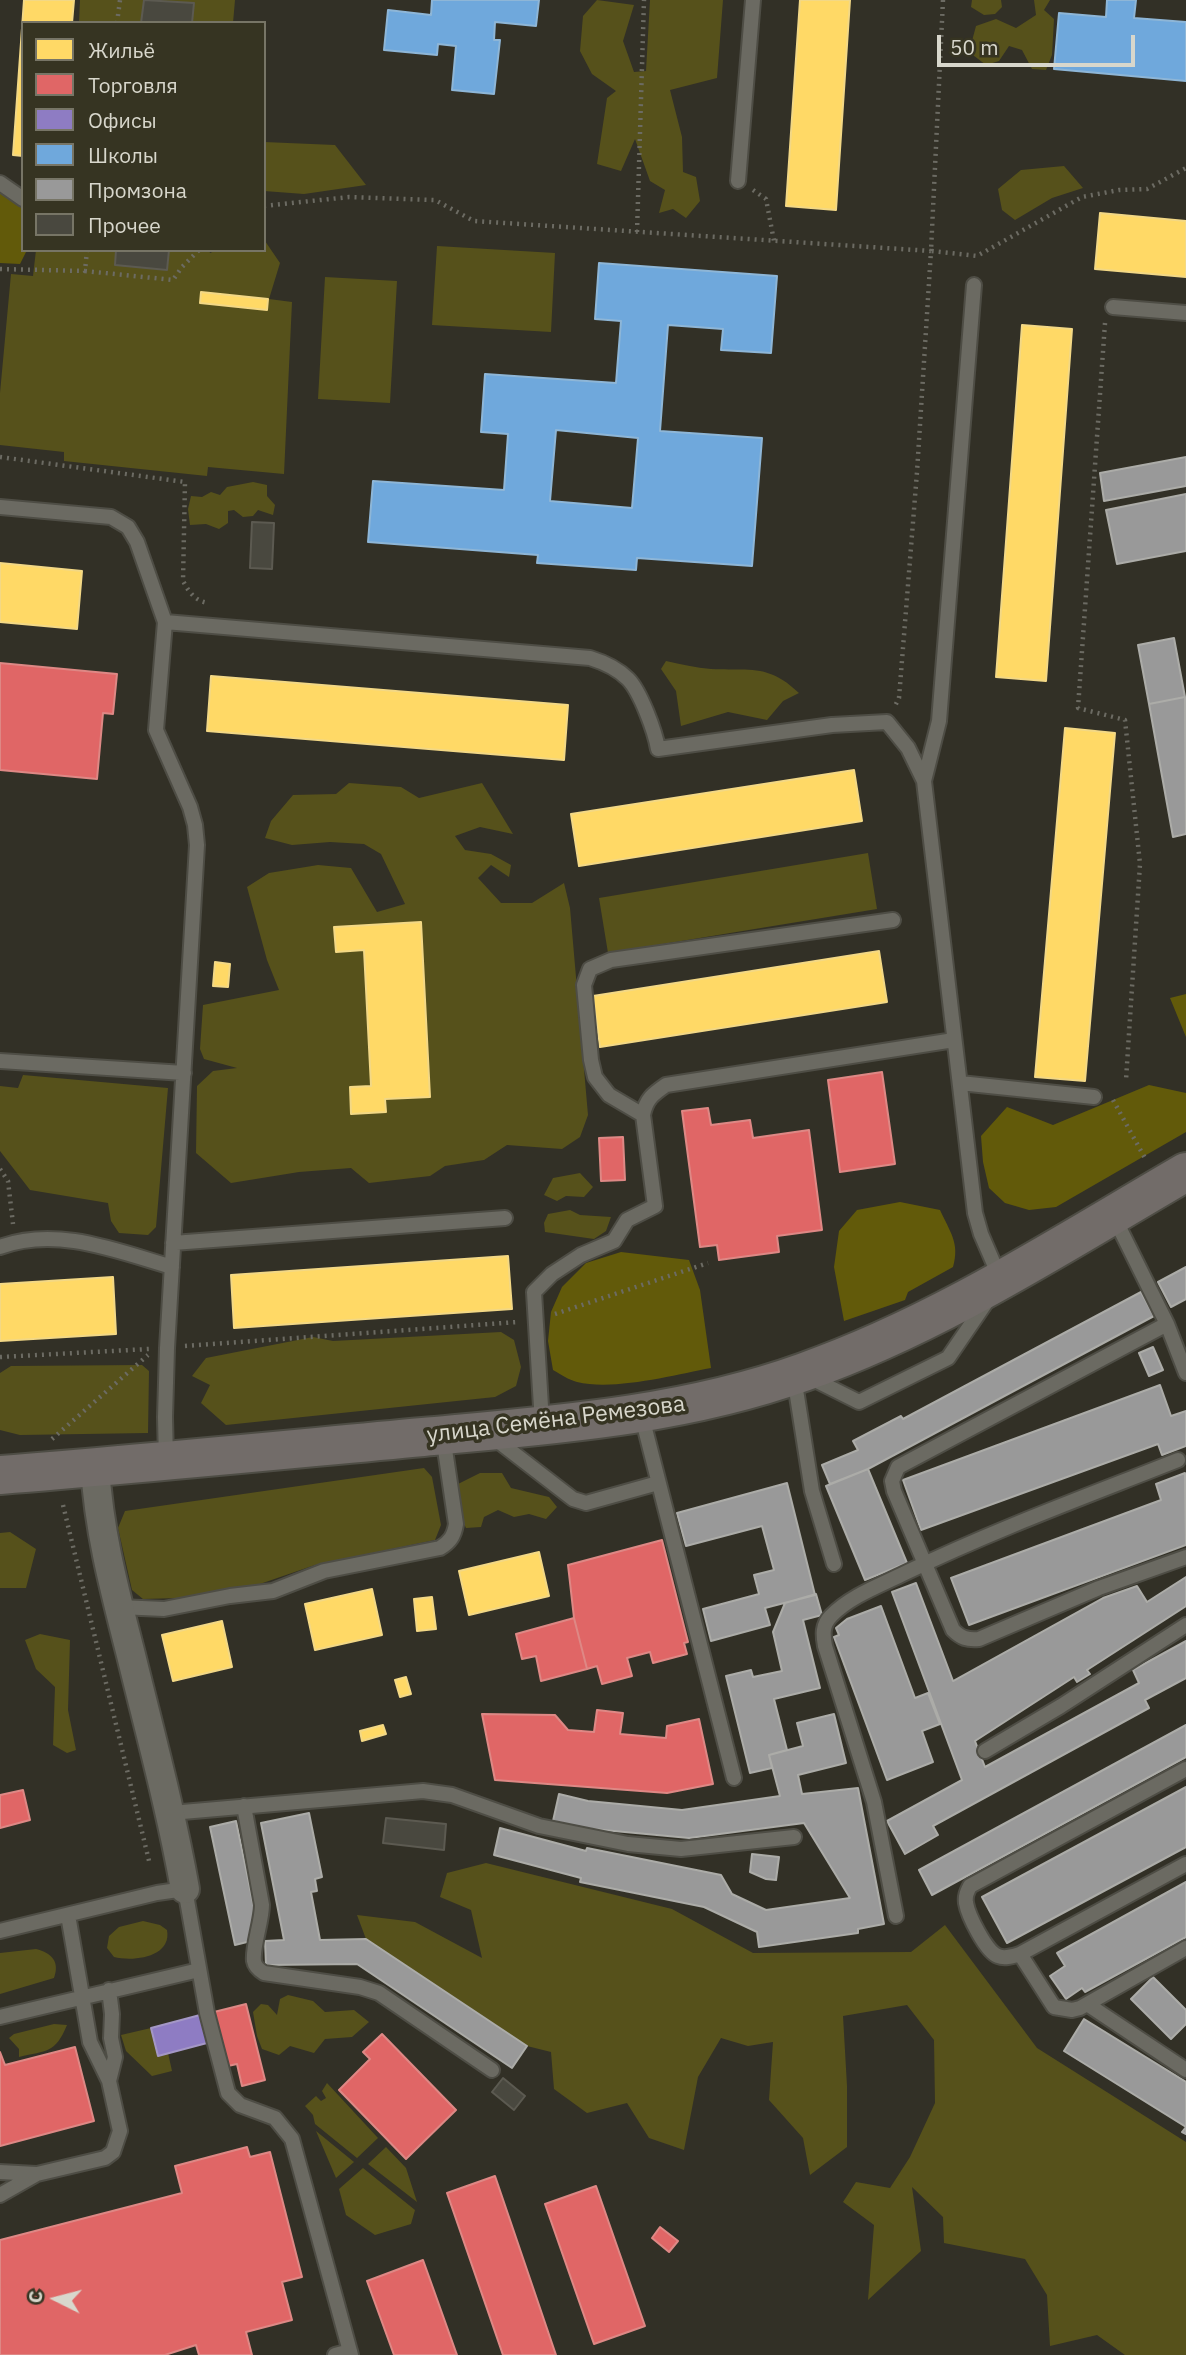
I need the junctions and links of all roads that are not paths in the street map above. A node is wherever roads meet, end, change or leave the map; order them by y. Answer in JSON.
{"nodes":[{"id":1,"x":753,"y":0,"type":"edge"},
{"id":2,"x":738,"y":181,"type":"road end"},
{"id":3,"x":0,"y":183,"type":"edge"},
{"id":4,"x":21,"y":198,"type":"edge"},
{"id":5,"x":974,"y":285,"type":"dead end"},
{"id":6,"x":1109,"y":313,"type":"road end"},
{"id":7,"x":1186,"y":313,"type":"edge"},
{"id":8,"x":0,"y":506,"type":"edge"},
{"id":9,"x":165,"y":622,"type":"junction"},
{"id":10,"x":924,"y":781,"type":"junction"},
{"id":11,"x":893,"y":920,"type":"dead end"},
{"id":12,"x":954,"y":1040,"type":"junction"},
{"id":13,"x":0,"y":1061,"type":"edge"},
{"id":14,"x":184,"y":1073,"type":"junction"},
{"id":15,"x":960,"y":1083,"type":"junction"},
{"id":16,"x":1101,"y":1094,"type":"road end"},
{"id":17,"x":643,"y":1115,"type":"junction"},
{"id":18,"x":1186,"y":1172,"type":"edge"},
{"id":19,"x":1113,"y":1215,"type":"junction"},
{"id":20,"x":505,"y":1218,"type":"dead end"},
{"id":21,"x":173,"y":1243,"type":"junction"},
{"id":22,"x":0,"y":1247,"type":"edge"},
{"id":23,"x":172,"y":1267,"type":"junction"},
{"id":24,"x":1001,"y":1280,"type":"junction"},
{"id":25,"x":1167,"y":1324,"type":"junction"},
{"id":26,"x":1186,"y":1373,"type":"edge"},
{"id":27,"x":798,"y":1375,"type":"junction"},
{"id":28,"x":641,"y":1413,"type":"junction"},
{"id":29,"x":543,"y":1426,"type":"junction"},
{"id":30,"x":484,"y":1431,"type":"junction"},
{"id":31,"x":443,"y":1435,"type":"junction"},
{"id":32,"x":1178,"y":1460,"type":"dead end"},
{"id":33,"x":167,"y":1461,"type":"junction"},
{"id":34,"x":95,"y":1467,"type":"junction"},
{"id":35,"x":0,"y":1475,"type":"edge"},
{"id":36,"x":659,"y":1483,"type":"junction"},
{"id":37,"x":1186,"y":1557,"type":"edge"},
{"id":38,"x":834,"y":1564,"type":"dead end"},
{"id":39,"x":925,"y":1564,"type":"junction"},
{"id":40,"x":119,"y":1607,"type":"junction"},
{"id":41,"x":1186,"y":1625,"type":"edge"},
{"id":42,"x":985,"y":1751,"type":"dead end"},
{"id":43,"x":1186,"y":1769,"type":"edge"},
{"id":44,"x":734,"y":1779,"type":"dead end"},
{"id":45,"x":244,"y":1806,"type":"junction"},
{"id":46,"x":171,"y":1813,"type":"junction"},
{"id":47,"x":794,"y":1838,"type":"dead end"},
{"id":48,"x":1186,"y":1864,"type":"edge"},
{"id":49,"x":185,"y":1889,"type":"junction"},
{"id":50,"x":68,"y":1915,"type":"junction"},
{"id":51,"x":897,"y":1916,"type":"dead end"},
{"id":52,"x":0,"y":1931,"type":"edge"},
{"id":53,"x":1186,"y":1948,"type":"edge"},
{"id":54,"x":1020,"y":1954,"type":"junction"},
{"id":55,"x":199,"y":1970,"type":"junction"},
{"id":56,"x":109,"y":1990,"type":"junction"},
{"id":57,"x":82,"y":1996,"type":"junction"},
{"id":58,"x":1087,"y":2004,"type":"junction"},
{"id":59,"x":0,"y":2017,"type":"edge"},
{"id":60,"x":492,"y":2070,"type":"dead end"},
{"id":61,"x":1186,"y":2070,"type":"edge"},
{"id":62,"x":108,"y":2081,"type":"junction"},
{"id":63,"x":0,"y":2172,"type":"edge"},
{"id":64,"x":37,"y":2174,"type":"junction"},
{"id":65,"x":0,"y":2195,"type":"edge"},
{"id":66,"x":351,"y":2353,"type":"edge"},
{"id":67,"x":335,"y":2355,"type":"edge"}],
"edges":[{"from":1,"to":2,"type":"lane"},
{"from":3,"to":4,"type":"lane"},
{"from":5,"to":10,"type":"lane"},
{"from":6,"to":7,"type":"lane"},
{"from":8,"to":9,"type":"lane"},
{"from":9,"to":10,"type":"lane"},
{"from":9,"to":14,"type":"lane"},
{"from":10,"to":12,"type":"lane"},
{"from":11,"to":17,"type":"lane"},
{"from":12,"to":15,"type":"lane"},
{"from":12,"to":17,"type":"lane"},
{"from":13,"to":14,"type":"lane"},
{"from":14,"to":21,"type":"lane"},
{"from":15,"to":16,"type":"lane"},
{"from":15,"to":24,"type":"lane"},
{"from":17,"to":29,"type":"lane"},
{"from":18,"to":19,"type":"main road","name":"улица Семёна Ремезова"},
{"from":19,"to":24,"type":"main road","name":"улица Семёна Ремезова"},
{"from":19,"to":25,"type":"lane"},
{"from":20,"to":21,"type":"lane"},
{"from":21,"to":23,"type":"lane"},
{"from":22,"to":23,"type":"lane"},
{"from":23,"to":33,"type":"lane"},
{"from":24,"to":27,"type":"main road","name":"улица Семёна Ремезова"},
{"from":25,"to":26,"type":"lane"},
{"from":25,"to":39,"type":"lane"},
{"from":27,"to":28,"type":"main road","name":"улица Семёна Ремезова"},
{"from":27,"to":38,"type":"lane"},
{"from":28,"to":29,"type":"main road","name":"улица Семёна Ремезова"},
{"from":28,"to":36,"type":"lane"},
{"from":29,"to":30,"type":"main road","name":"улица Семёна Ремезова"},
{"from":30,"to":31,"type":"main road","name":"улица Семёна Ремезова"},
{"from":30,"to":36,"type":"lane"},
{"from":31,"to":33,"type":"main road","name":"улица Семёна Ремезова"},
{"from":31,"to":40,"type":"lane"},
{"from":32,"to":39,"type":"lane"},
{"from":33,"to":34,"type":"main road","name":"улица Семёна Ремезова"},
{"from":34,"to":35,"type":"main road","name":"улица Семёна Ремезова"},
{"from":34,"to":40,"type":"street"},
{"from":36,"to":44,"type":"lane"},
{"from":37,"to":39,"type":"lane"},
{"from":39,"to":51,"type":"lane"},
{"from":40,"to":46,"type":"street"},
{"from":41,"to":42,"type":"lane"},
{"from":43,"to":54,"type":"lane"},
{"from":45,"to":46,"type":"lane"},
{"from":45,"to":47,"type":"lane"},
{"from":45,"to":60,"type":"lane"},
{"from":46,"to":49,"type":"street"},
{"from":48,"to":54,"type":"lane"},
{"from":49,"to":50,"type":"lane"},
{"from":49,"to":55,"type":"lane"},
{"from":50,"to":52,"type":"lane"},
{"from":50,"to":57,"type":"lane"},
{"from":53,"to":58,"type":"lane"},
{"from":54,"to":58,"type":"lane"},
{"from":55,"to":56,"type":"lane"},
{"from":55,"to":66,"type":"lane"},
{"from":56,"to":57,"type":"lane"},
{"from":56,"to":62,"type":"lane"},
{"from":57,"to":59,"type":"lane"},
{"from":57,"to":62,"type":"lane"},
{"from":58,"to":61,"type":"lane"},
{"from":62,"to":64,"type":"lane"},
{"from":63,"to":64,"type":"lane"},
{"from":64,"to":65,"type":"lane"},
{"from":66,"to":67,"type":"lane"}]}
